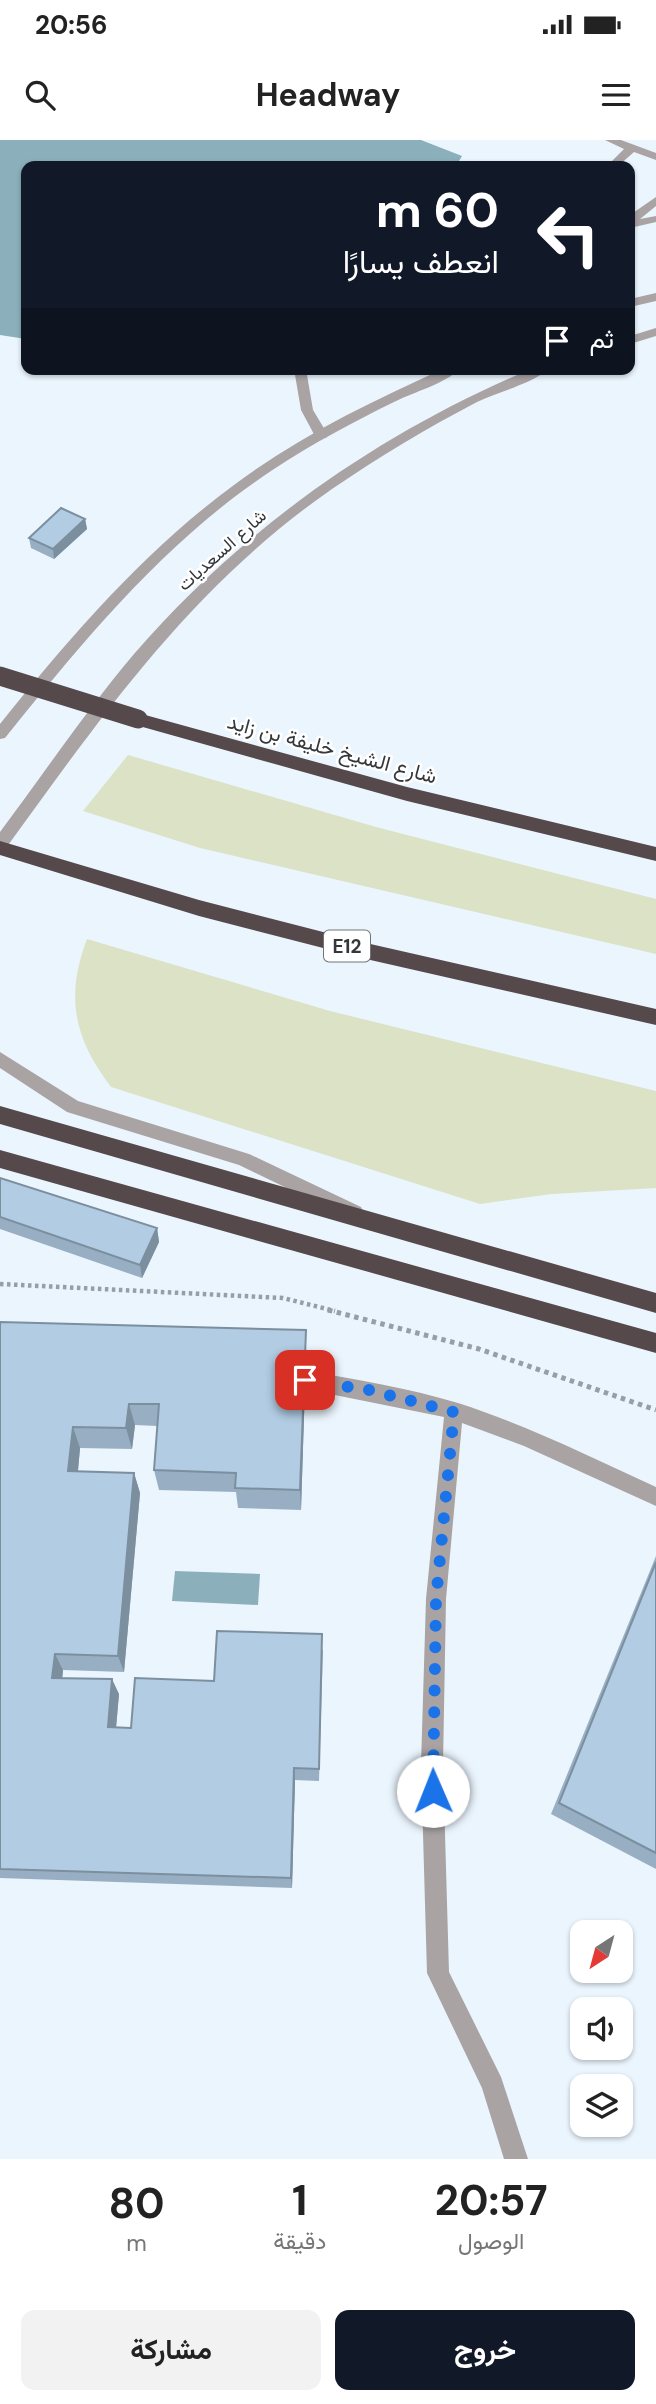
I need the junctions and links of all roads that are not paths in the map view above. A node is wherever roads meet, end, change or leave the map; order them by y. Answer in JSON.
{"nodes":[{"id":1,"x":611,"y":140,"type":"edge"},
{"id":2,"x":632,"y":148,"type":"junction"},
{"id":3,"x":656,"y":157,"type":"edge"},
{"id":4,"x":618,"y":161,"type":"edge"},
{"id":5,"x":656,"y":200,"type":"edge"},
{"id":6,"x":635,"y":218,"type":"edge"},
{"id":7,"x":656,"y":219,"type":"edge"},
{"id":8,"x":635,"y":221,"type":"edge"},
{"id":9,"x":656,"y":297,"type":"edge"},
{"id":10,"x":635,"y":302,"type":"edge"},
{"id":11,"x":656,"y":332,"type":"edge"},
{"id":12,"x":635,"y":338,"type":"edge"},
{"id":13,"x":301,"y":375,"type":"edge"},
{"id":14,"x":442,"y":375,"type":"edge"},
{"id":15,"x":529,"y":375,"type":"edge"},
{"id":16,"x":321,"y":435,"type":"junction"},
{"id":17,"x":0,"y":676,"type":"edge"},
{"id":18,"x":0,"y":734,"type":"edge"},
{"id":19,"x":0,"y":846,"type":"edge"},
{"id":20,"x":656,"y":854,"type":"edge"},
{"id":21,"x":656,"y":1017,"type":"edge"},
{"id":22,"x":0,"y":1059,"type":"edge"},
{"id":23,"x":0,"y":1115,"type":"edge"},
{"id":24,"x":2,"y":1161,"type":"edge"},
{"id":25,"x":373,"y":1223,"type":"junction"},
{"id":26,"x":656,"y":1303,"type":"edge"},
{"id":27,"x":656,"y":1343,"type":"edge"},
{"id":28,"x":305,"y":1380,"type":"edge"},
{"id":29,"x":454,"y":1412,"type":"junction"},
{"id":30,"x":656,"y":1497,"type":"edge"},
{"id":31,"x":516,"y":2159,"type":"edge"}],
"edges":[{"from":1,"to":2,"type":"street"},
{"from":2,"to":3,"type":"street"},
{"from":2,"to":4,"type":"street"},
{"from":5,"to":6,"type":"street"},
{"from":7,"to":8,"type":"street"},
{"from":9,"to":10,"type":"street"},
{"from":11,"to":12,"type":"street"},
{"from":13,"to":16,"type":"street"},
{"from":14,"to":16,"type":"street","name":"شارع السعديات"},
{"from":15,"to":19,"type":"street","name":"شارع السعديات"},
{"from":16,"to":18,"type":"street","name":"شارع السعديات"},
{"from":17,"to":20,"type":"highway","name":"شارع الشيخ خليفة بن زايد","bridge":true},
{"from":19,"to":21,"type":"highway","number":"E12"},
{"from":22,"to":25,"type":"street"},
{"from":23,"to":25,"type":"highway"},
{"from":24,"to":27,"type":"highway"},
{"from":25,"to":26,"type":"highway"},
{"from":28,"to":29,"type":"street"},
{"from":29,"to":30,"type":"street"},
{"from":29,"to":31,"type":"street"}]}
